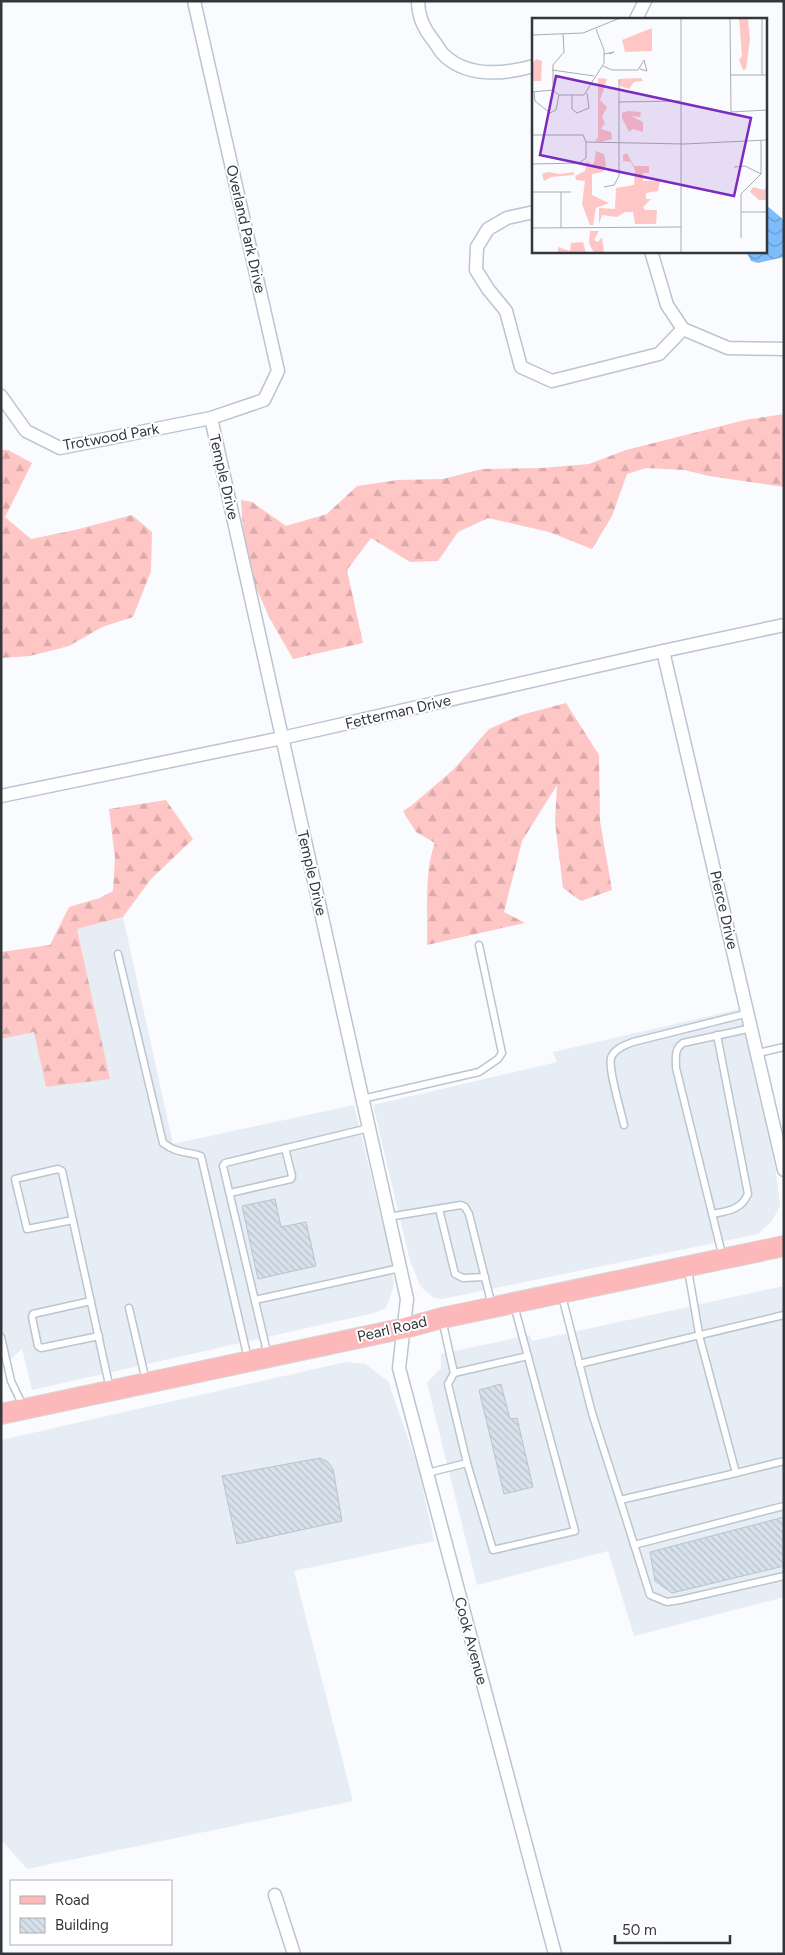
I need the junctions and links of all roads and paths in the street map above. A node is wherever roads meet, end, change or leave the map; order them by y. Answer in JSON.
{"nodes":[{"id":1,"x":194,"y":1,"type":"edge"},
{"id":2,"x":418,"y":1,"type":"edge"},
{"id":3,"x":645,"y":1,"type":"edge"},
{"id":4,"x":636,"y":18,"type":"edge"},
{"id":5,"x":532,"y":67,"type":"edge"},
{"id":6,"x":532,"y":212,"type":"edge"},
{"id":7,"x":651,"y":252,"type":"edge"},
{"id":8,"x":684,"y":330,"type":"junction"},
{"id":9,"x":784,"y":349,"type":"edge"},
{"id":10,"x":1,"y":396,"type":"edge"},
{"id":11,"x":211,"y":418,"type":"junction"},
{"id":12,"x":784,"y":625,"type":"edge"},
{"id":13,"x":663,"y":651,"type":"junction"},
{"id":14,"x":282,"y":738,"type":"junction"},
{"id":15,"x":7,"y":795,"type":"edge"},
{"id":16,"x":479,"y":945,"type":"dead end"},
{"id":17,"x":118,"y":954,"type":"dead end"},
{"id":18,"x":748,"y":1013,"type":"junction"},
{"id":19,"x":752,"y":1028,"type":"junction"},
{"id":20,"x":717,"y":1036,"type":"junction"},
{"id":21,"x":784,"y":1047,"type":"edge"},
{"id":22,"x":758,"y":1053,"type":"junction"},
{"id":23,"x":362,"y":1099,"type":"junction"},
{"id":24,"x":624,"y":1124,"type":"dead end"},
{"id":25,"x":368,"y":1128,"type":"junction"},
{"id":26,"x":286,"y":1148,"type":"junction"},
{"id":27,"x":784,"y":1170,"type":"edge"},
{"id":28,"x":230,"y":1193,"type":"junction"},
{"id":29,"x":439,"y":1209,"type":"junction"},
{"id":30,"x":712,"y":1214,"type":"junction"},
{"id":31,"x":388,"y":1217,"type":"junction"},
{"id":32,"x":73,"y":1220,"type":"junction"},
{"id":33,"x":784,"y":1246,"type":"edge"},
{"id":34,"x":723,"y":1259,"type":"junction"},
{"id":35,"x":687,"y":1266,"type":"junction"},
{"id":36,"x":400,"y":1268,"type":"junction"},
{"id":37,"x":485,"y":1277,"type":"junction"},
{"id":38,"x":561,"y":1293,"type":"junction"},
{"id":39,"x":255,"y":1300,"type":"junction"},
{"id":40,"x":91,"y":1301,"type":"junction"},
{"id":41,"x":513,"y":1303,"type":"junction"},
{"id":42,"x":493,"y":1307,"type":"junction"},
{"id":43,"x":129,"y":1308,"type":"dead end"},
{"id":44,"x":784,"y":1315,"type":"edge"},
{"id":45,"x":442,"y":1318,"type":"junction"},
{"id":46,"x":405,"y":1328,"type":"junction"},
{"id":47,"x":699,"y":1335,"type":"junction"},
{"id":48,"x":99,"y":1336,"type":"junction"},
{"id":49,"x":1,"y":1337,"type":"edge"},
{"id":50,"x":528,"y":1356,"type":"junction"},
{"id":51,"x":258,"y":1358,"type":"junction"},
{"id":52,"x":579,"y":1364,"type":"junction"},
{"id":53,"x":454,"y":1373,"type":"junction"},
{"id":54,"x":146,"y":1383,"type":"junction"},
{"id":55,"x":111,"y":1390,"type":"junction"},
{"id":56,"x":24,"y":1410,"type":"junction"},
{"id":57,"x":1,"y":1414,"type":"edge"},
{"id":58,"x":784,"y":1460,"type":"edge"},
{"id":59,"x":467,"y":1463,"type":"junction"},
{"id":60,"x":427,"y":1473,"type":"junction"},
{"id":61,"x":736,"y":1473,"type":"junction"},
{"id":62,"x":620,"y":1500,"type":"junction"},
{"id":63,"x":784,"y":1506,"type":"edge"},
{"id":64,"x":634,"y":1545,"type":"junction"},
{"id":65,"x":784,"y":1576,"type":"edge"},
{"id":66,"x":275,"y":1895,"type":"dead end"},
{"id":67,"x":294,"y":1954,"type":"edge"},
{"id":68,"x":555,"y":1954,"type":"edge"}],
"edges":[{"from":1,"to":11,"type":"street","name":"Overland Park Drive"},
{"from":2,"to":5,"type":"street"},
{"from":3,"to":4,"type":"street"},
{"from":6,"to":8,"type":"street"},
{"from":7,"to":8,"type":"street"},
{"from":8,"to":9,"type":"street"},
{"from":10,"to":11,"type":"street","name":"Trotwood Park"},
{"from":11,"to":14,"type":"street","name":"Temple Drive"},
{"from":12,"to":13,"type":"street","name":"Fetterman Drive"},
{"from":13,"to":14,"type":"street","name":"Fetterman Drive"},
{"from":13,"to":18,"type":"street","name":"Pierce Drive"},
{"from":14,"to":15,"type":"street","name":"Fetterman Drive"},
{"from":14,"to":23,"type":"street","name":"Temple Drive"},
{"from":16,"to":23,"type":"lane"},
{"from":17,"to":51,"type":"lane"},
{"from":18,"to":19,"type":"street","name":"Pierce Drive"},
{"from":18,"to":24,"type":"lane"},
{"from":19,"to":20,"type":"lane"},
{"from":19,"to":22,"type":"street","name":"Pierce Drive"},
{"from":20,"to":30,"type":"lane"},
{"from":20,"to":30,"type":"lane"},
{"from":21,"to":22,"type":"lane"},
{"from":22,"to":27,"type":"street","name":"Pierce Drive"},
{"from":23,"to":25,"type":"street","name":"Temple Drive"},
{"from":25,"to":26,"type":"lane"},
{"from":25,"to":31,"type":"street","name":"Temple Drive"},
{"from":26,"to":28,"type":"lane"},
{"from":26,"to":28,"type":"lane"},
{"from":28,"to":39,"type":"lane"},
{"from":29,"to":31,"type":"lane"},
{"from":29,"to":37,"type":"lane"},
{"from":29,"to":37,"type":"lane"},
{"from":30,"to":34,"type":"lane"},
{"from":31,"to":36,"type":"street","name":"Temple Drive"},
{"from":32,"to":32,"type":"lane"},
{"from":32,"to":40,"type":"lane"},
{"from":33,"to":34,"type":"main road","name":"Pearl Road"},
{"from":34,"to":35,"type":"main road","name":"Pearl Road"},
{"from":35,"to":38,"type":"main road","name":"Pearl Road"},
{"from":35,"to":47,"type":"lane"},
{"from":36,"to":39,"type":"lane"},
{"from":36,"to":46,"type":"street","name":"Temple Drive"},
{"from":37,"to":42,"type":"lane"},
{"from":38,"to":41,"type":"main road","name":"Pearl Road"},
{"from":38,"to":52,"type":"lane"},
{"from":39,"to":51,"type":"lane"},
{"from":40,"to":48,"type":"lane"},
{"from":40,"to":48,"type":"lane"},
{"from":41,"to":42,"type":"main road","name":"Pearl Road"},
{"from":41,"to":50,"type":"lane"},
{"from":42,"to":45,"type":"main road","name":"Pearl Road"},
{"from":43,"to":54,"type":"lane"},
{"from":44,"to":47,"type":"lane"},
{"from":45,"to":46,"type":"main road","name":"Pearl Road"},
{"from":45,"to":53,"type":"lane"},
{"from":46,"to":51,"type":"main road","name":"Pearl Road"},
{"from":46,"to":60,"type":"street","name":"Cook Avenue"},
{"from":47,"to":52,"type":"lane"},
{"from":47,"to":61,"type":"lane"},
{"from":48,"to":55,"type":"lane"},
{"from":49,"to":56,"type":"lane"},
{"from":50,"to":53,"type":"lane"},
{"from":50,"to":59,"type":"lane"},
{"from":51,"to":54,"type":"main road","name":"Pearl Road"},
{"from":52,"to":62,"type":"lane"},
{"from":53,"to":59,"type":"lane"},
{"from":54,"to":55,"type":"main road","name":"Pearl Road"},
{"from":55,"to":56,"type":"main road","name":"Pearl Road"},
{"from":56,"to":57,"type":"main road","name":"Pearl Road"},
{"from":58,"to":61,"type":"lane"},
{"from":59,"to":60,"type":"lane"},
{"from":60,"to":68,"type":"street","name":"Cook Avenue"},
{"from":61,"to":62,"type":"lane"},
{"from":62,"to":64,"type":"lane"},
{"from":63,"to":64,"type":"lane"},
{"from":64,"to":65,"type":"lane"},
{"from":66,"to":67,"type":"street"}]}
